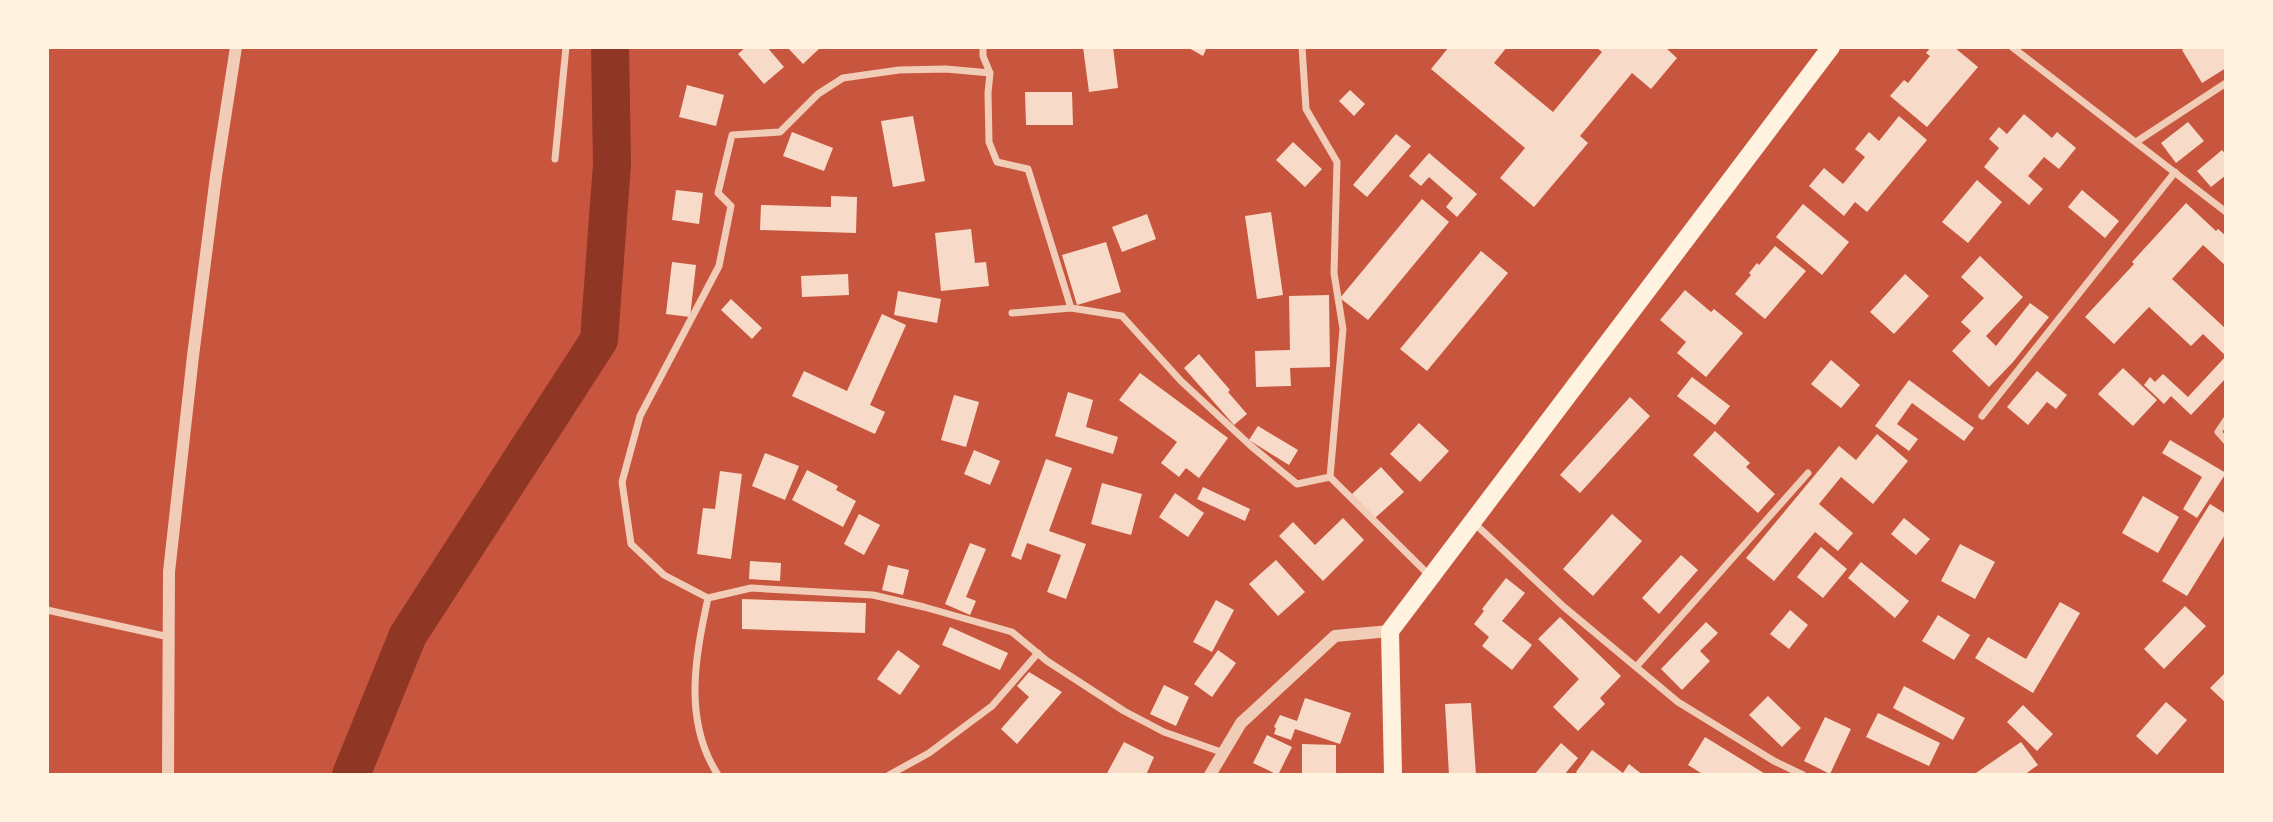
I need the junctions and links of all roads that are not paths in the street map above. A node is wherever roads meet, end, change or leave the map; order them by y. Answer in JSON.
{"nodes":[{"id":1,"x":236,"y":47,"type":"edge"},
{"id":2,"x":566,"y":47,"type":"edge"},
{"id":3,"x":983,"y":47,"type":"edge"},
{"id":4,"x":1302,"y":47,"type":"edge"},
{"id":5,"x":1831,"y":47,"type":"edge"},
{"id":6,"x":2012,"y":47,"type":"edge"},
{"id":7,"x":990,"y":73,"type":"junction"},
{"id":8,"x":2226,"y":83,"type":"edge"},
{"id":9,"x":2136,"y":142,"type":"junction"},
{"id":10,"x":555,"y":159,"type":"dead end"},
{"id":11,"x":2175,"y":172,"type":"junction"},
{"id":12,"x":2226,"y":212,"type":"edge"},
{"id":13,"x":1071,"y":308,"type":"junction"},
{"id":14,"x":1012,"y":313,"type":"dead end"},
{"id":15,"x":1982,"y":416,"type":"dead end"},
{"id":16,"x":2226,"y":420,"type":"edge"},
{"id":17,"x":2226,"y":441,"type":"edge"},
{"id":18,"x":1808,"y":473,"type":"dead end"},
{"id":19,"x":1330,"y":477,"type":"junction"},
{"id":20,"x":1473,"y":522,"type":"junction"},
{"id":21,"x":1431,"y":577,"type":"junction"},
{"id":22,"x":708,"y":598,"type":"junction"},
{"id":23,"x":47,"y":610,"type":"edge"},
{"id":24,"x":1390,"y":631,"type":"junction"},
{"id":25,"x":169,"y":637,"type":"junction"},
{"id":26,"x":1038,"y":653,"type":"junction"},
{"id":27,"x":1636,"y":667,"type":"junction"},
{"id":28,"x":1223,"y":753,"type":"junction"},
{"id":29,"x":168,"y":775,"type":"edge"},
{"id":30,"x":718,"y":775,"type":"edge"},
{"id":31,"x":889,"y":775,"type":"edge"},
{"id":32,"x":1210,"y":775,"type":"edge"},
{"id":33,"x":1393,"y":775,"type":"edge"},
{"id":34,"x":1803,"y":775,"type":"edge"}],
"edges":[{"from":1,"to":25,"type":"street"},
{"from":2,"to":10,"type":"street"},
{"from":3,"to":7,"type":"street"},
{"from":4,"to":19,"type":"street"},
{"from":5,"to":20,"type":"main road"},
{"from":6,"to":9,"type":"street"},
{"from":7,"to":13,"type":"street"},
{"from":7,"to":22,"type":"street"},
{"from":8,"to":9,"type":"street"},
{"from":9,"to":11,"type":"street"},
{"from":11,"to":12,"type":"street"},
{"from":11,"to":15,"type":"street"},
{"from":13,"to":14,"type":"street"},
{"from":13,"to":19,"type":"street"},
{"from":16,"to":17,"type":"street"},
{"from":18,"to":27,"type":"street"},
{"from":19,"to":21,"type":"street"},
{"from":20,"to":21,"type":"main road"},
{"from":20,"to":27,"type":"street"},
{"from":21,"to":24,"type":"main road"},
{"from":22,"to":26,"type":"street"},
{"from":22,"to":30,"type":"street"},
{"from":23,"to":25,"type":"street"},
{"from":24,"to":28,"type":"street"},
{"from":24,"to":33,"type":"main road"},
{"from":25,"to":29,"type":"street"},
{"from":26,"to":28,"type":"street"},
{"from":26,"to":31,"type":"street"},
{"from":27,"to":34,"type":"street"},
{"from":28,"to":32,"type":"street"}]}
